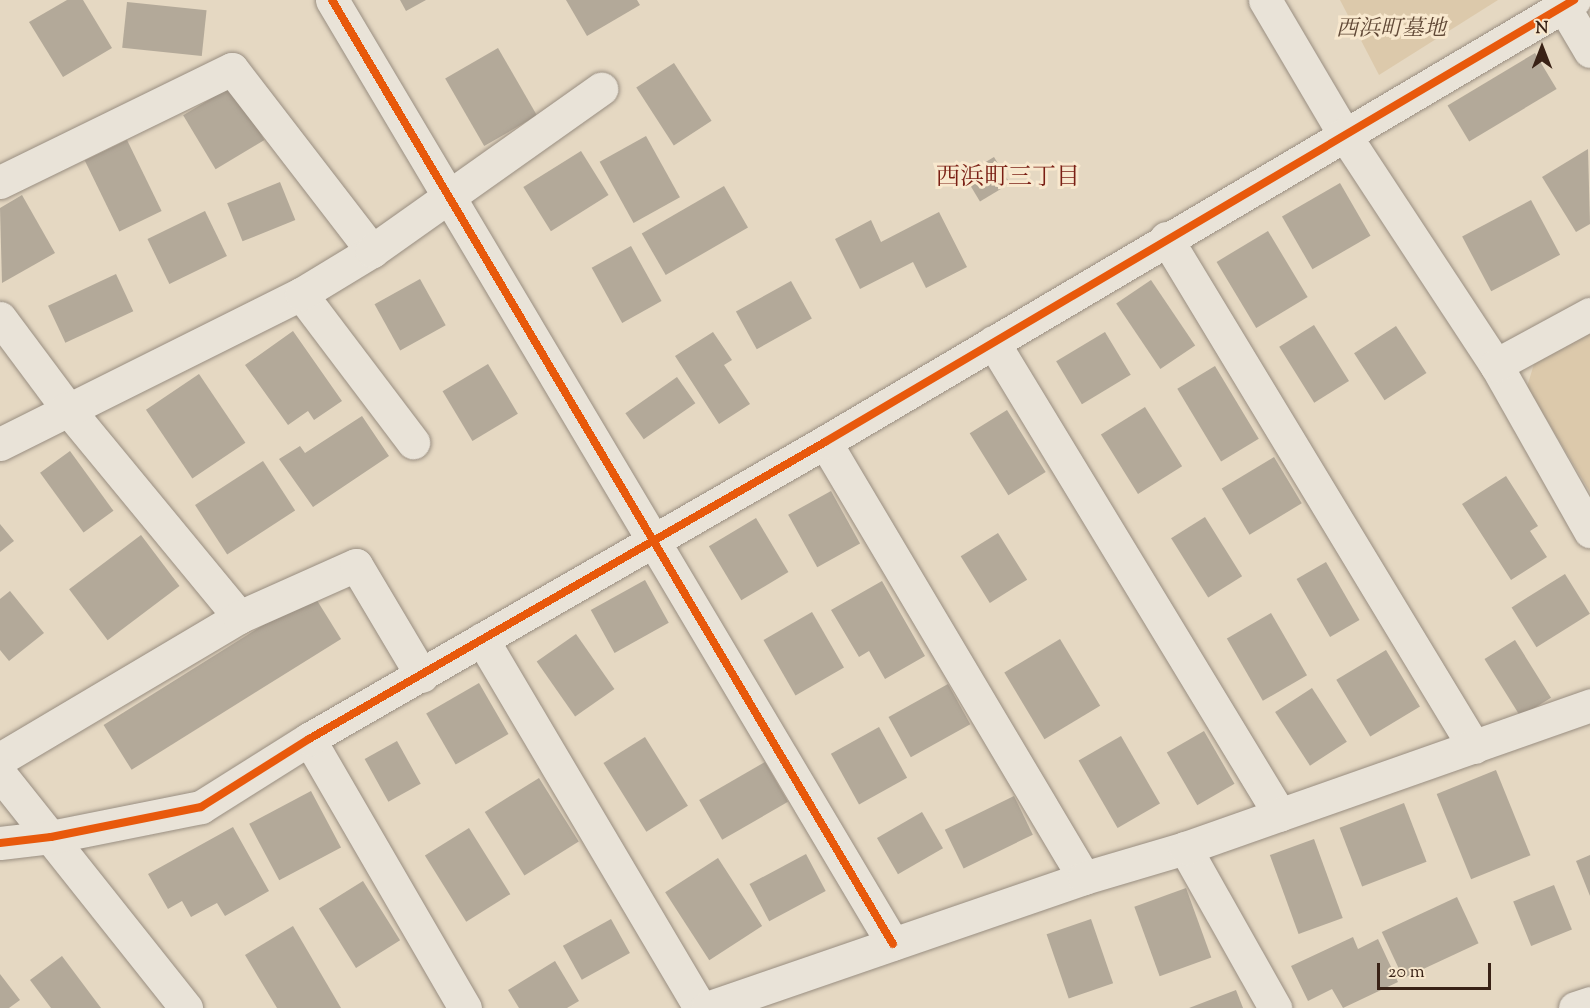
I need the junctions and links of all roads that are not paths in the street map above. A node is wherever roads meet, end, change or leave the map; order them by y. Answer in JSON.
{"nodes":[{"id":1,"x":332,"y":0,"type":"edge"},
{"id":2,"x":1265,"y":0,"type":"edge"},
{"id":3,"x":1569,"y":4,"type":"edge"},
{"id":4,"x":1590,"y":51,"type":"edge"},
{"id":5,"x":601,"y":89,"type":"dead end"},
{"id":6,"x":1344,"y":134,"type":"junction"},
{"id":7,"x":0,"y":182,"type":"edge"},
{"id":8,"x":450,"y":195,"type":"junction"},
{"id":9,"x":1166,"y":238,"type":"junction"},
{"id":10,"x":372,"y":251,"type":"junction"},
{"id":11,"x":301,"y":294,"type":"junction"},
{"id":12,"x":1590,"y":314,"type":"edge"},
{"id":13,"x":0,"y":318,"type":"edge"},
{"id":14,"x":993,"y":342,"type":"junction"},
{"id":15,"x":1496,"y":365,"type":"junction"},
{"id":16,"x":67,"y":408,"type":"junction"},
{"id":17,"x":413,"y":442,"type":"dead end"},
{"id":18,"x":825,"y":442,"type":"junction"},
{"id":19,"x":0,"y":444,"type":"edge"},
{"id":20,"x":1590,"y":531,"type":"edge"},
{"id":21,"x":656,"y":540,"type":"junction"},
{"id":22,"x":239,"y":617,"type":"junction"},
{"id":23,"x":482,"y":639,"type":"junction"},
{"id":24,"x":422,"y":676,"type":"junction"},
{"id":25,"x":1590,"y":705,"type":"edge"},
{"id":26,"x":309,"y":740,"type":"junction"},
{"id":27,"x":1474,"y":747,"type":"junction"},
{"id":28,"x":0,"y":759,"type":"edge"},
{"id":29,"x":0,"y":774,"type":"edge"},
{"id":30,"x":1280,"y":814,"type":"junction"},
{"id":31,"x":51,"y":837,"type":"junction"},
{"id":32,"x":0,"y":843,"type":"edge"},
{"id":33,"x":1185,"y":848,"type":"junction"},
{"id":34,"x":1084,"y":878,"type":"junction"},
{"id":35,"x":893,"y":944,"type":"junction"},
{"id":36,"x":1590,"y":1003,"type":"edge"},
{"id":37,"x":186,"y":1008,"type":"edge"},
{"id":38,"x":465,"y":1008,"type":"edge"},
{"id":39,"x":699,"y":1008,"type":"edge"},
{"id":40,"x":706,"y":1008,"type":"edge"},
{"id":41,"x":1275,"y":1008,"type":"edge"},
{"id":42,"x":1575,"y":1008,"type":"edge"}],
"edges":[{"from":1,"to":8,"type":"street"},
{"from":2,"to":6,"type":"street"},
{"from":3,"to":4,"type":"street"},
{"from":3,"to":6,"type":"street"},
{"from":5,"to":8,"type":"street"},
{"from":6,"to":9,"type":"street"},
{"from":6,"to":15,"type":"street"},
{"from":7,"to":10,"type":"street"},
{"from":8,"to":10,"type":"street"},
{"from":8,"to":21,"type":"street"},
{"from":9,"to":14,"type":"street"},
{"from":9,"to":27,"type":"street"},
{"from":10,"to":11,"type":"street"},
{"from":11,"to":16,"type":"street"},
{"from":11,"to":17,"type":"street"},
{"from":12,"to":15,"type":"street"},
{"from":13,"to":16,"type":"street"},
{"from":14,"to":18,"type":"street"},
{"from":14,"to":30,"type":"street"},
{"from":15,"to":20,"type":"street"},
{"from":16,"to":19,"type":"street"},
{"from":16,"to":22,"type":"street"},
{"from":18,"to":21,"type":"street"},
{"from":18,"to":34,"type":"street"},
{"from":21,"to":23,"type":"street"},
{"from":21,"to":35,"type":"street"},
{"from":22,"to":24,"type":"street"},
{"from":22,"to":28,"type":"street"},
{"from":23,"to":24,"type":"street"},
{"from":23,"to":39,"type":"street"},
{"from":24,"to":26,"type":"street"},
{"from":25,"to":27,"type":"street"},
{"from":26,"to":31,"type":"street"},
{"from":26,"to":38,"type":"street"},
{"from":27,"to":30,"type":"street"},
{"from":29,"to":31,"type":"street"},
{"from":30,"to":33,"type":"street"},
{"from":31,"to":32,"type":"street"},
{"from":31,"to":37,"type":"street"},
{"from":33,"to":34,"type":"street"},
{"from":33,"to":41,"type":"street"},
{"from":34,"to":35,"type":"street"},
{"from":35,"to":40,"type":"street"},
{"from":36,"to":42,"type":"street"}]}
